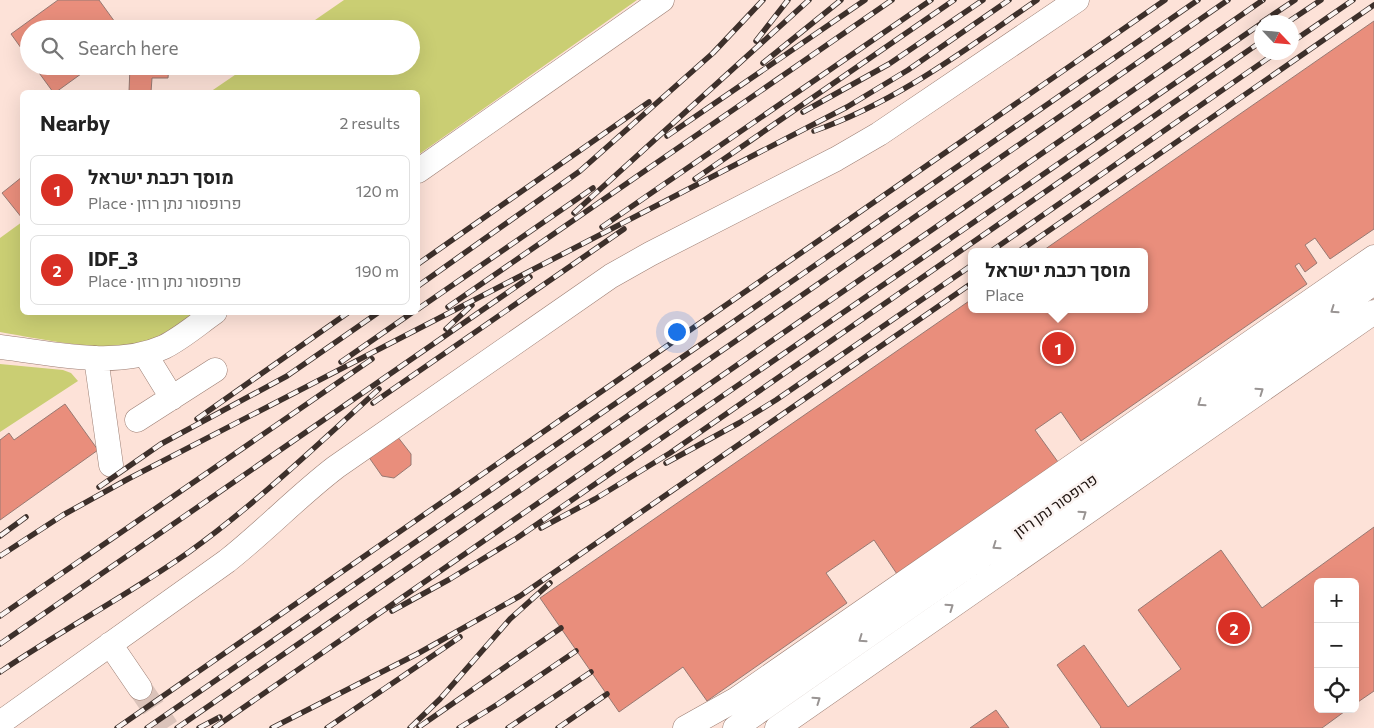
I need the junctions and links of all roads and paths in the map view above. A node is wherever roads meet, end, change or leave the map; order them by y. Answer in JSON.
{"nodes":[{"id":1,"x":662,"y":0,"type":"edge"},
{"id":2,"x":1077,"y":0,"type":"edge"},
{"id":3,"x":420,"y":170,"type":"edge"},
{"id":4,"x":1374,"y":257,"type":"edge"},
{"id":5,"x":1374,"y":282,"type":"edge"},
{"id":6,"x":1374,"y":312,"type":"edge"},
{"id":7,"x":211,"y":315,"type":"edge"},
{"id":8,"x":0,"y":347,"type":"edge"},
{"id":9,"x":145,"y":354,"type":"junction"},
{"id":10,"x":96,"y":358,"type":"junction"},
{"id":11,"x":215,"y":370,"type":"dead end"},
{"id":12,"x":172,"y":398,"type":"junction"},
{"id":13,"x":138,"y":420,"type":"dead end"},
{"id":14,"x":111,"y":465,"type":"dead end"},
{"id":15,"x":110,"y":644,"type":"junction"},
{"id":16,"x":140,"y":688,"type":"tunnel mouth"},
{"id":17,"x":0,"y":723,"type":"edge"},
{"id":18,"x":686,"y":728,"type":"edge"},
{"id":19,"x":735,"y":728,"type":"edge"},
{"id":20,"x":777,"y":728,"type":"edge"}],
"edges":[{"from":1,"to":3,"type":"street"},
{"from":2,"to":15,"type":"street"},
{"from":4,"to":18,"type":"street"},
{"from":5,"to":19,"type":"street","name":"פרופסור נתן רוזן","one_way":true},
{"from":20,"to":6,"type":"street","name":"פרופסור נתן רוזן","one_way":true},
{"from":7,"to":9,"type":"street"},
{"from":8,"to":10,"type":"street"},
{"from":9,"to":10,"type":"street"},
{"from":9,"to":12,"type":"street"},
{"from":10,"to":14,"type":"street"},
{"from":11,"to":12,"type":"street"},
{"from":12,"to":13,"type":"street"},
{"from":15,"to":16,"type":"street"},
{"from":15,"to":17,"type":"street"}]}
